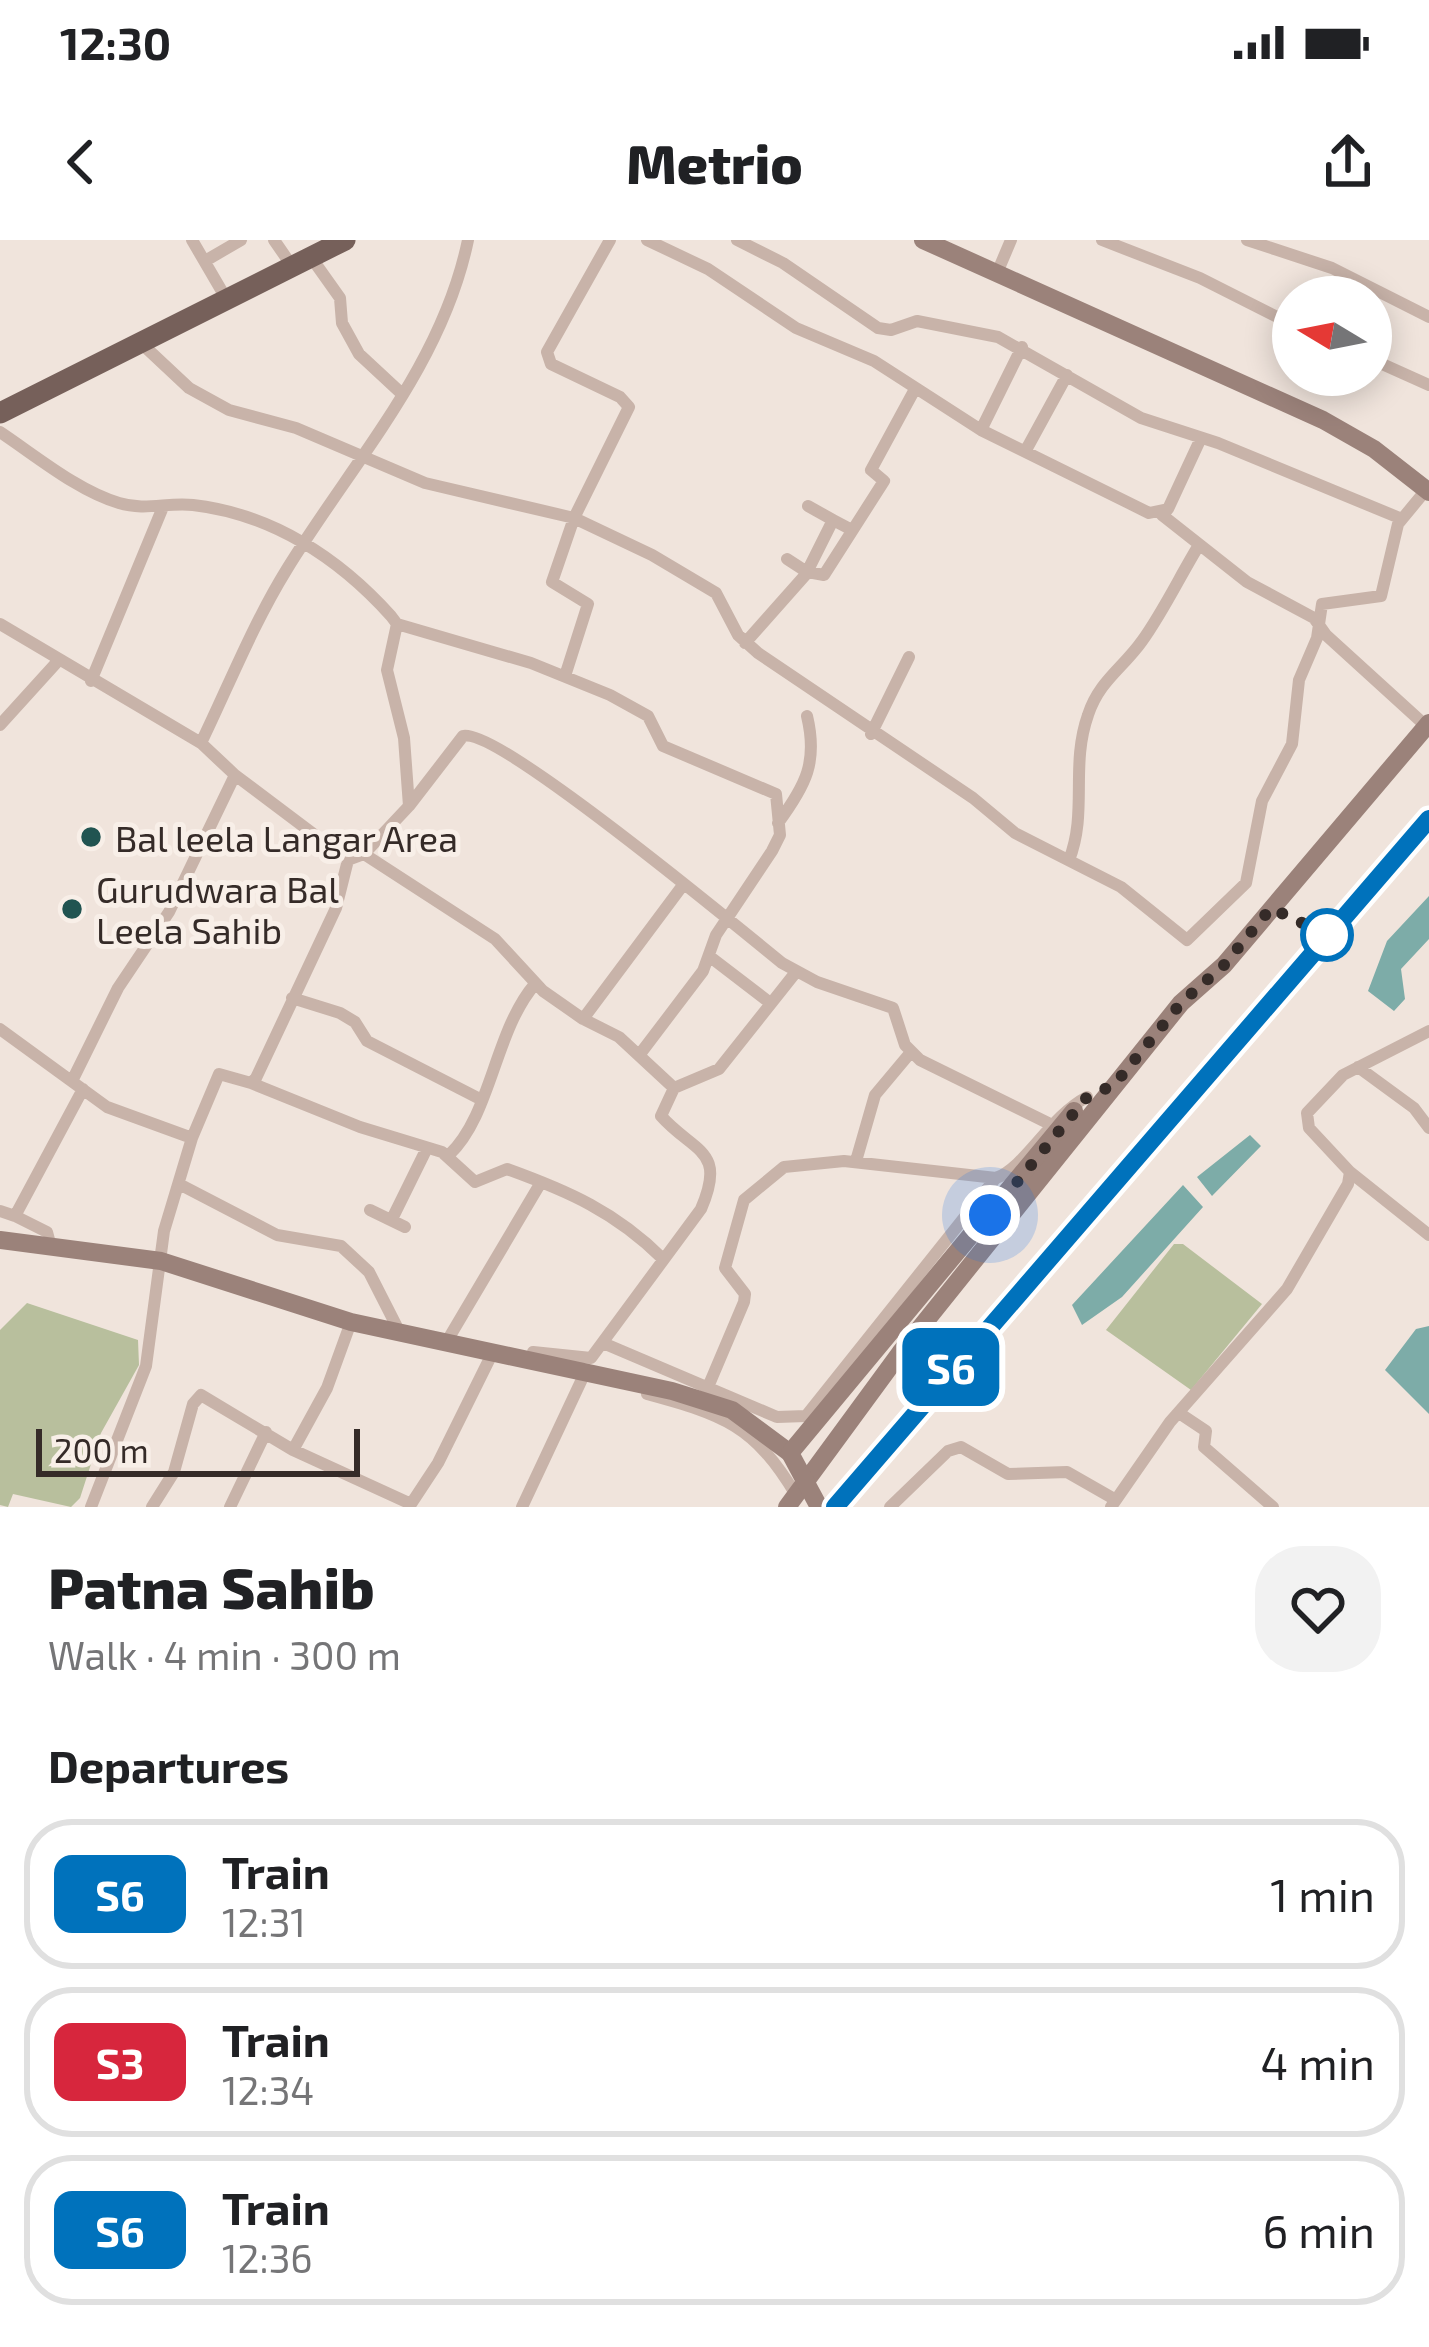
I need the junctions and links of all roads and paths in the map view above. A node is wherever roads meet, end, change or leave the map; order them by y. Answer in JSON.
{"nodes":[{"id":1,"x":192,"y":240,"type":"edge"},
{"id":2,"x":241,"y":240,"type":"edge"},
{"id":3,"x":345,"y":240,"type":"edge"},
{"id":4,"x":468,"y":240,"type":"edge"},
{"id":5,"x":610,"y":240,"type":"edge"},
{"id":6,"x":647,"y":240,"type":"edge"},
{"id":7,"x":737,"y":240,"type":"edge"},
{"id":8,"x":923,"y":240,"type":"edge"},
{"id":9,"x":1011,"y":240,"type":"edge"},
{"id":10,"x":1102,"y":240,"type":"edge"},
{"id":11,"x":1247,"y":240,"type":"edge"},
{"id":12,"x":276,"y":241,"type":"edge"},
{"id":13,"x":205,"y":261,"type":"junction"},
{"id":14,"x":303,"y":264,"type":"junction"},
{"id":15,"x":997,"y":273,"type":"junction"},
{"id":16,"x":227,"y":301,"type":"junction"},
{"id":17,"x":1272,"y":314,"type":"edge"},
{"id":18,"x":1429,"y":317,"type":"edge"},
{"id":19,"x":142,"y":344,"type":"junction"},
{"id":20,"x":1022,"y":347,"type":"junction"},
{"id":21,"x":1392,"y":368,"type":"edge"},
{"id":22,"x":1067,"y":375,"type":"junction"},
{"id":23,"x":1429,"y":385,"type":"edge"},
{"id":24,"x":916,"y":389,"type":"junction"},
{"id":25,"x":401,"y":393,"type":"junction"},
{"id":26,"x":0,"y":413,"type":"edge"},
{"id":27,"x":981,"y":430,"type":"junction"},
{"id":28,"x":0,"y":432,"type":"edge"},
{"id":29,"x":1201,"y":438,"type":"junction"},
{"id":30,"x":1026,"y":450,"type":"junction"},
{"id":31,"x":365,"y":460,"type":"junction"},
{"id":32,"x":1428,"y":486,"type":"edge"},
{"id":33,"x":808,"y":506,"type":"dead end"},
{"id":34,"x":163,"y":507,"type":"junction"},
{"id":35,"x":1162,"y":515,"type":"junction"},
{"id":36,"x":574,"y":518,"type":"junction"},
{"id":37,"x":1402,"y":519,"type":"junction"},
{"id":38,"x":833,"y":520,"type":"junction"},
{"id":39,"x":852,"y":530,"type":"junction"},
{"id":40,"x":304,"y":542,"type":"junction"},
{"id":41,"x":1199,"y":544,"type":"junction"},
{"id":42,"x":787,"y":559,"type":"dead end"},
{"id":43,"x":806,"y":573,"type":"junction"},
{"id":44,"x":0,"y":624,"type":"edge"},
{"id":45,"x":397,"y":624,"type":"junction"},
{"id":46,"x":1320,"y":625,"type":"junction"},
{"id":47,"x":745,"y":643,"type":"junction"},
{"id":48,"x":909,"y":657,"type":"dead end"},
{"id":49,"x":58,"y":661,"type":"junction"},
{"id":50,"x":565,"y":676,"type":"junction"},
{"id":51,"x":91,"y":680,"type":"junction"},
{"id":52,"x":807,"y":716,"type":"dead end"},
{"id":53,"x":0,"y":725,"type":"edge"},
{"id":54,"x":1428,"y":725,"type":"edge"},
{"id":55,"x":871,"y":734,"type":"junction"},
{"id":56,"x":201,"y":743,"type":"junction"},
{"id":57,"x":235,"y":775,"type":"junction"},
{"id":58,"x":409,"y":806,"type":"junction"},
{"id":59,"x":778,"y":824,"type":"junction"},
{"id":60,"x":364,"y":854,"type":"junction"},
{"id":61,"x":348,"y":860,"type":"junction"},
{"id":62,"x":1069,"y":860,"type":"junction"},
{"id":63,"x":683,"y":885,"type":"junction"},
{"id":64,"x":729,"y":917,"type":"junction"},
{"id":65,"x":709,"y":956,"type":"junction"},
{"id":66,"x":796,"y":972,"type":"junction"},
{"id":67,"x":535,"y":984,"type":"junction"},
{"id":68,"x":292,"y":998,"type":"junction"},
{"id":69,"x":769,"y":1002,"type":"junction"},
{"id":70,"x":583,"y":1019,"type":"junction"},
{"id":71,"x":0,"y":1029,"type":"edge"},
{"id":72,"x":1429,"y":1031,"type":"edge"},
{"id":73,"x":1416,"y":1040,"type":"junction"},
{"id":74,"x":910,"y":1052,"type":"junction"},
{"id":75,"x":1429,"y":1053,"type":"edge"},
{"id":76,"x":640,"y":1054,"type":"junction"},
{"id":77,"x":1358,"y":1067,"type":"junction"},
{"id":78,"x":251,"y":1083,"type":"junction"},
{"id":79,"x":78,"y":1084,"type":"junction"},
{"id":80,"x":1114,"y":1085,"type":"junction"},
{"id":81,"x":674,"y":1088,"type":"junction"},
{"id":82,"x":480,"y":1099,"type":"junction"},
{"id":83,"x":1080,"y":1104,"type":"junction"},
{"id":84,"x":1048,"y":1124,"type":"junction"},
{"id":85,"x":1429,"y":1128,"type":"edge"},
{"id":86,"x":192,"y":1138,"type":"junction"},
{"id":87,"x":428,"y":1148,"type":"junction"},
{"id":88,"x":449,"y":1156,"type":"junction"},
{"id":89,"x":856,"y":1161,"type":"junction"},
{"id":90,"x":1351,"y":1172,"type":"junction"},
{"id":91,"x":995,"y":1178,"type":"junction"},
{"id":92,"x":179,"y":1184,"type":"junction"},
{"id":93,"x":540,"y":1184,"type":"junction"},
{"id":94,"x":370,"y":1210,"type":"dead end"},
{"id":95,"x":0,"y":1211,"type":"edge"},
{"id":96,"x":15,"y":1216,"type":"junction"},
{"id":97,"x":392,"y":1219,"type":"junction"},
{"id":98,"x":405,"y":1227,"type":"dead end"},
{"id":99,"x":1429,"y":1235,"type":"edge"},
{"id":100,"x":0,"y":1240,"type":"edge"},
{"id":101,"x":51,"y":1247,"type":"junction"},
{"id":102,"x":663,"y":1259,"type":"junction"},
{"id":103,"x":161,"y":1261,"type":"junction"},
{"id":104,"x":351,"y":1322,"type":"junction"},
{"id":105,"x":393,"y":1328,"type":"junction"},
{"id":106,"x":450,"y":1336,"type":"junction"},
{"id":107,"x":603,"y":1343,"type":"junction"},
{"id":108,"x":490,"y":1358,"type":"junction"},
{"id":109,"x":583,"y":1377,"type":"junction"},
{"id":110,"x":708,"y":1387,"type":"junction"},
{"id":111,"x":1179,"y":1413,"type":"junction"},
{"id":112,"x":266,"y":1432,"type":"junction"},
{"id":113,"x":293,"y":1450,"type":"junction"},
{"id":114,"x":790,"y":1453,"type":"junction"},
{"id":115,"x":791,"y":1501,"type":"edge"},
{"id":116,"x":1114,"y":1503,"type":"edge"},
{"id":117,"x":410,"y":1506,"type":"edge"},
{"id":118,"x":91,"y":1507,"type":"edge"},
{"id":119,"x":152,"y":1507,"type":"edge"},
{"id":120,"x":230,"y":1507,"type":"edge"},
{"id":121,"x":522,"y":1507,"type":"edge"},
{"id":122,"x":819,"y":1507,"type":"edge"},
{"id":123,"x":890,"y":1507,"type":"edge"},
{"id":124,"x":1273,"y":1507,"type":"edge"}],
"edges":[{"from":1,"to":13,"type":"street"},
{"from":2,"to":13,"type":"street"},
{"from":3,"to":14,"type":"main road"},
{"from":4,"to":25,"type":"street"},
{"from":5,"to":36,"type":"street"},
{"from":6,"to":24,"type":"street"},
{"from":7,"to":20,"type":"street"},
{"from":8,"to":15,"type":"main road"},
{"from":9,"to":15,"type":"street"},
{"from":10,"to":17,"type":"street"},
{"from":11,"to":18,"type":"street"},
{"from":12,"to":14,"type":"street"},
{"from":13,"to":16,"type":"street"},
{"from":14,"to":16,"type":"main road"},
{"from":14,"to":25,"type":"street"},
{"from":15,"to":32,"type":"main road"},
{"from":16,"to":19,"type":"main road"},
{"from":19,"to":26,"type":"main road"},
{"from":19,"to":31,"type":"street"},
{"from":20,"to":22,"type":"street"},
{"from":20,"to":27,"type":"street"},
{"from":21,"to":23,"type":"street"},
{"from":22,"to":29,"type":"street"},
{"from":22,"to":30,"type":"street"},
{"from":24,"to":27,"type":"street"},
{"from":24,"to":39,"type":"street"},
{"from":25,"to":31,"type":"street"},
{"from":27,"to":30,"type":"street"},
{"from":28,"to":34,"type":"street"},
{"from":29,"to":35,"type":"street"},
{"from":29,"to":37,"type":"street"},
{"from":30,"to":35,"type":"street"},
{"from":31,"to":36,"type":"street"},
{"from":31,"to":40,"type":"street"},
{"from":32,"to":37,"type":"street"},
{"from":33,"to":38,"type":"street"},
{"from":34,"to":40,"type":"street"},
{"from":34,"to":51,"type":"street"},
{"from":35,"to":41,"type":"street"},
{"from":36,"to":47,"type":"street"},
{"from":36,"to":50,"type":"street"},
{"from":37,"to":46,"type":"street"},
{"from":38,"to":39,"type":"street"},
{"from":38,"to":43,"type":"street"},
{"from":39,"to":43,"type":"street"},
{"from":40,"to":45,"type":"street"},
{"from":40,"to":56,"type":"street"},
{"from":41,"to":46,"type":"street"},
{"from":41,"to":62,"type":"street"},
{"from":42,"to":43,"type":"street"},
{"from":43,"to":47,"type":"street"},
{"from":44,"to":49,"type":"street"},
{"from":45,"to":50,"type":"street"},
{"from":45,"to":58,"type":"street"},
{"from":46,"to":54,"type":"street"},
{"from":46,"to":62,"type":"street"},
{"from":47,"to":55,"type":"street"},
{"from":48,"to":55,"type":"street"},
{"from":49,"to":51,"type":"street"},
{"from":49,"to":53,"type":"street"},
{"from":50,"to":59,"type":"street"},
{"from":51,"to":56,"type":"street"},
{"from":52,"to":59,"type":"street"},
{"from":54,"to":80,"type":"main road"},
{"from":55,"to":62,"type":"street"},
{"from":56,"to":57,"type":"street"},
{"from":57,"to":61,"type":"street"},
{"from":57,"to":79,"type":"street"},
{"from":58,"to":60,"type":"street"},
{"from":58,"to":63,"type":"street"},
{"from":59,"to":64,"type":"street"},
{"from":60,"to":61,"type":"street"},
{"from":60,"to":67,"type":"street"},
{"from":61,"to":68,"type":"street"},
{"from":63,"to":64,"type":"street"},
{"from":63,"to":70,"type":"street"},
{"from":64,"to":65,"type":"street"},
{"from":64,"to":66,"type":"street"},
{"from":65,"to":69,"type":"street"},
{"from":65,"to":76,"type":"street"},
{"from":66,"to":69,"type":"street"},
{"from":66,"to":74,"type":"street"},
{"from":67,"to":70,"type":"street"},
{"from":67,"to":82,"type":"street"},
{"from":68,"to":78,"type":"street"},
{"from":68,"to":82,"type":"street"},
{"from":69,"to":81,"type":"street"},
{"from":70,"to":76,"type":"street"},
{"from":71,"to":79,"type":"street"},
{"from":72,"to":73,"type":"street"},
{"from":73,"to":75,"type":"street"},
{"from":73,"to":77,"type":"street"},
{"from":74,"to":84,"type":"street"},
{"from":74,"to":89,"type":"street"},
{"from":76,"to":81,"type":"street"},
{"from":77,"to":85,"type":"street"},
{"from":77,"to":90,"type":"street"},
{"from":78,"to":86,"type":"street"},
{"from":78,"to":87,"type":"street"},
{"from":79,"to":86,"type":"street"},
{"from":79,"to":96,"type":"street"},
{"from":80,"to":83,"type":"main road"},
{"from":80,"to":115,"type":"main road"},
{"from":81,"to":102,"type":"street"},
{"from":82,"to":88,"type":"street"},
{"from":83,"to":84,"type":"street"},
{"from":83,"to":114,"type":"main road","bridge":true},
{"from":84,"to":91,"type":"street"},
{"from":86,"to":92,"type":"street"},
{"from":87,"to":88,"type":"street"},
{"from":87,"to":97,"type":"street"},
{"from":88,"to":93,"type":"street"},
{"from":89,"to":91,"type":"street"},
{"from":89,"to":110,"type":"street"},
{"from":90,"to":99,"type":"street"},
{"from":90,"to":111,"type":"street"},
{"from":91,"to":110,"type":"street"},
{"from":92,"to":103,"type":"street"},
{"from":92,"to":105,"type":"street"},
{"from":93,"to":102,"type":"street"},
{"from":93,"to":106,"type":"street"},
{"from":94,"to":97,"type":"street"},
{"from":95,"to":96,"type":"street"},
{"from":96,"to":101,"type":"street"},
{"from":97,"to":98,"type":"street"},
{"from":100,"to":101,"type":"main road"},
{"from":101,"to":103,"type":"main road"},
{"from":102,"to":107,"type":"street"},
{"from":103,"to":104,"type":"main road"},
{"from":103,"to":118,"type":"street"},
{"from":104,"to":105,"type":"main road"},
{"from":104,"to":113,"type":"street"},
{"from":105,"to":106,"type":"street"},
{"from":105,"to":108,"type":"street"},
{"from":105,"to":114,"type":"main road"},
{"from":106,"to":107,"type":"street"},
{"from":107,"to":110,"type":"street"},
{"from":108,"to":109,"type":"street"},
{"from":108,"to":117,"type":"street"},
{"from":109,"to":115,"type":"street"},
{"from":109,"to":121,"type":"street"},
{"from":111,"to":116,"type":"street"},
{"from":111,"to":124,"type":"street"},
{"from":112,"to":113,"type":"street"},
{"from":112,"to":119,"type":"street"},
{"from":112,"to":120,"type":"street"},
{"from":113,"to":117,"type":"street"},
{"from":114,"to":122,"type":"main road","bridge":true},
{"from":116,"to":123,"type":"street"}]}
